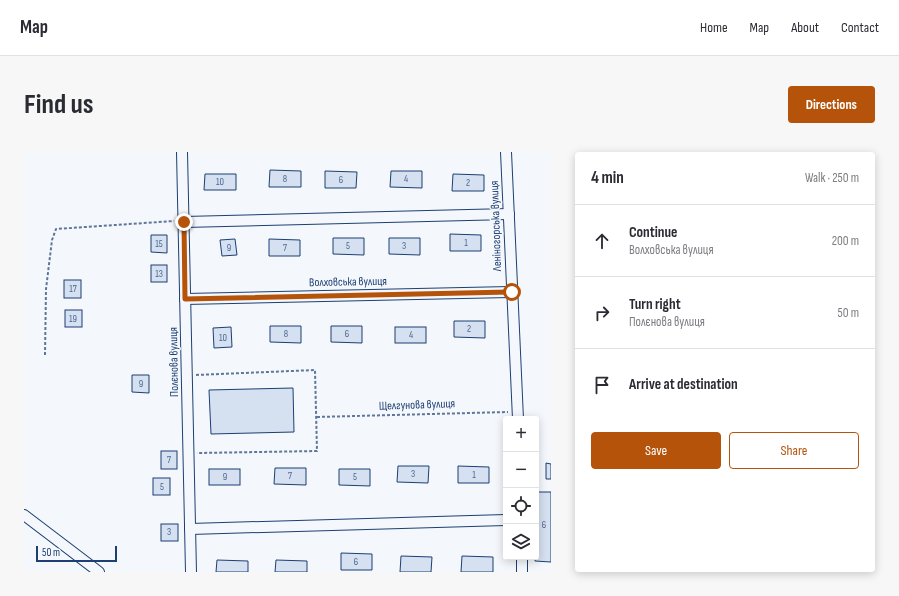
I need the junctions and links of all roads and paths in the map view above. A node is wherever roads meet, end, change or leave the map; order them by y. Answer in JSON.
{"nodes":[{"id":1,"x":182,"y":152,"type":"edge"},
{"id":2,"x":506,"y":152,"type":"edge"},
{"id":3,"x":509,"y":214,"type":"junction"},
{"id":4,"x":184,"y":221,"type":"junction"},
{"id":5,"x":512,"y":292,"type":"junction"},
{"id":6,"x":185,"y":299,"type":"junction"},
{"id":7,"x":45,"y":355,"type":"dead end"},
{"id":8,"x":187,"y":375,"type":"junction"},
{"id":9,"x":518,"y":415,"type":"edge"},
{"id":10,"x":317,"y":417,"type":"junction"},
{"id":11,"x":189,"y":454,"type":"junction"},
{"id":12,"x":24,"y":515,"type":"edge"},
{"id":13,"x":503,"y":520,"type":"edge"},
{"id":14,"x":190,"y":529,"type":"junction"},
{"id":15,"x":522,"y":560,"type":"edge"},
{"id":16,"x":98,"y":572,"type":"edge"},
{"id":17,"x":191,"y":572,"type":"edge"},
{"id":18,"x":522,"y":572,"type":"edge"}],
"edges":[{"from":1,"to":4,"type":"street","name":"Полєнова вулиця"},
{"from":2,"to":3,"type":"street","name":"Леніногорська вулиця"},
{"from":3,"to":4,"type":"street"},
{"from":3,"to":5,"type":"street","name":"Леніногорська вулиця"},
{"from":4,"to":6,"type":"street","name":"Полєнова вулиця"},
{"from":4,"to":7,"type":"path"},
{"from":5,"to":6,"type":"street","name":"Волховська вулиця"},
{"from":5,"to":9,"type":"street","name":"Леніногорська вулиця"},
{"from":6,"to":8,"type":"street","name":"Полєнова вулиця"},
{"from":8,"to":10,"type":"path"},
{"from":8,"to":11,"type":"street","name":"Полєнова вулиця"},
{"from":9,"to":10,"type":"path","name":"Щелгунова вулиця"},
{"from":10,"to":11,"type":"path"},
{"from":11,"to":14,"type":"street","name":"Полєнова вулиця"},
{"from":12,"to":16,"type":"street"},
{"from":13,"to":14,"type":"street"},
{"from":14,"to":17,"type":"street","name":"Полєнова вулиця"},
{"from":15,"to":18,"type":"street"}]}
